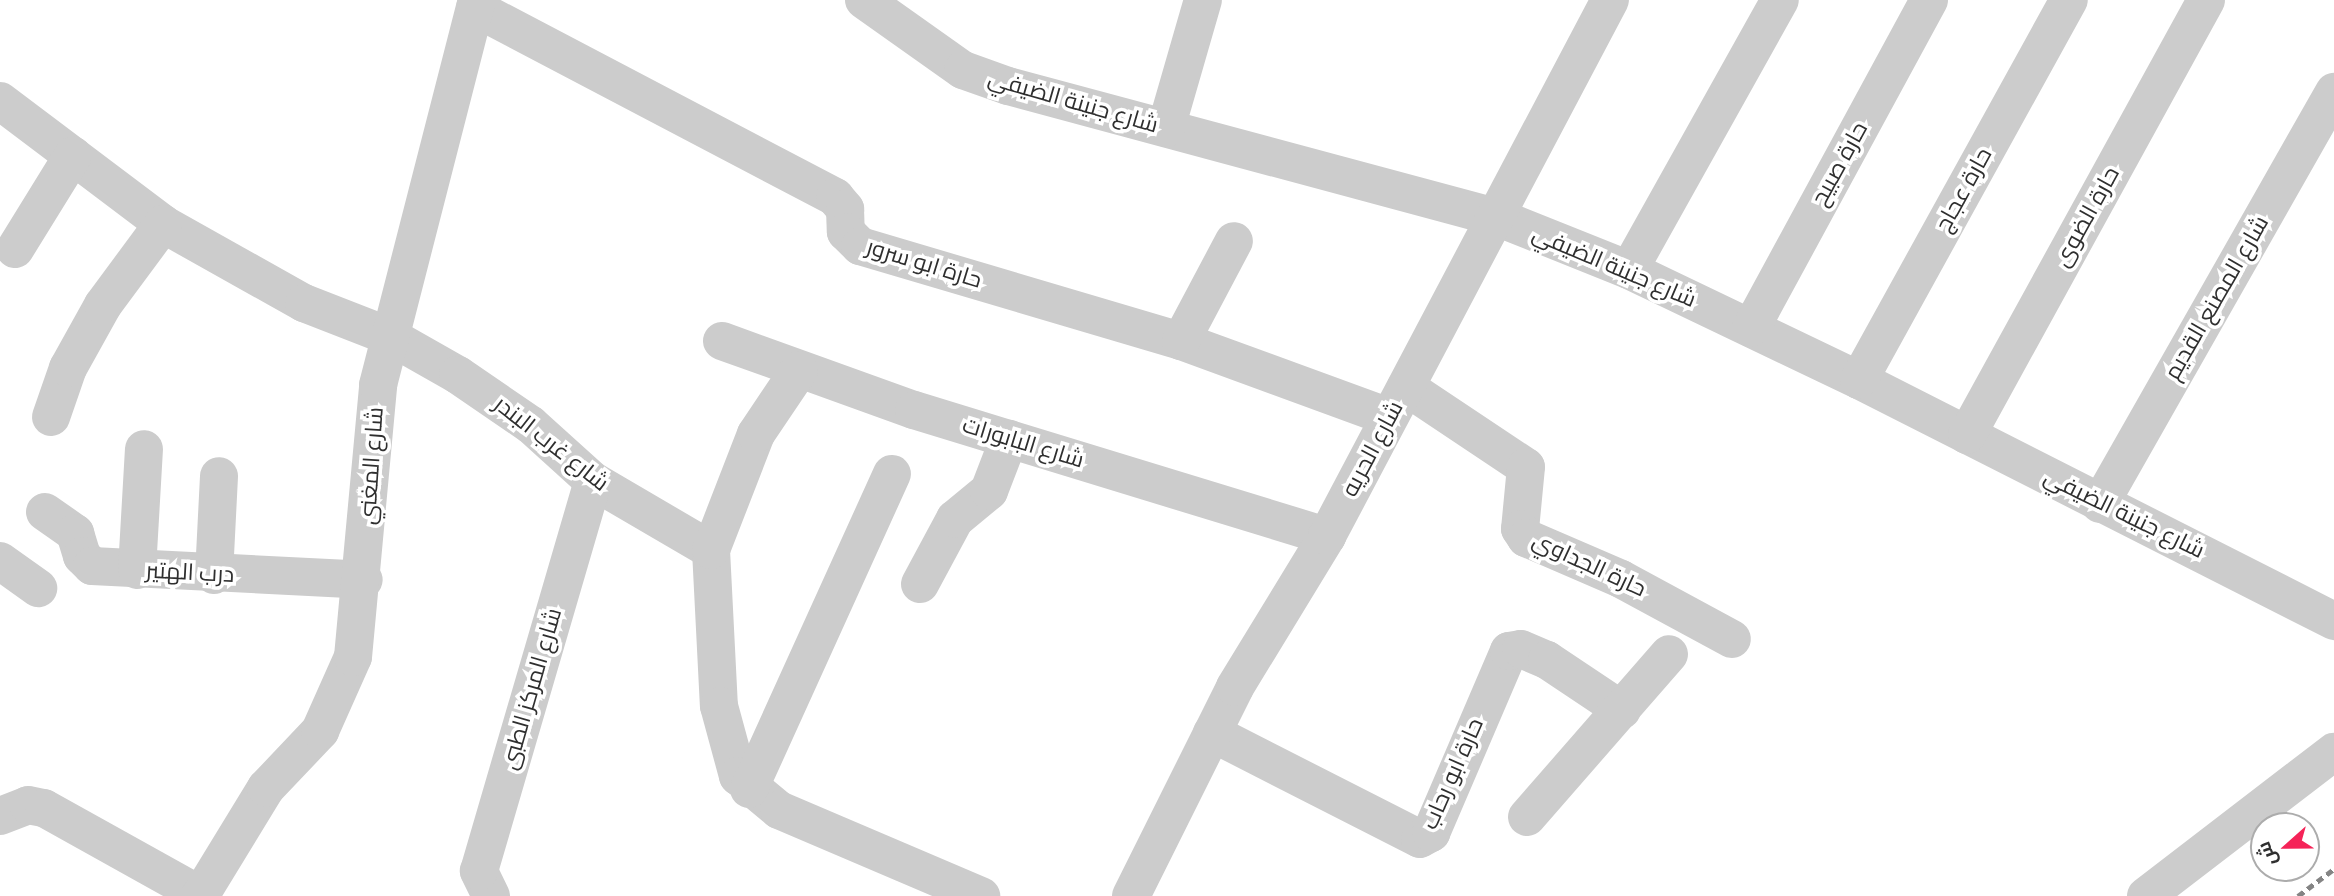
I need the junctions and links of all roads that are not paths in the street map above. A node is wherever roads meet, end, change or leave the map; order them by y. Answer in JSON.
{"nodes":[{"id":1,"x":1203,"y":0,"type":"edge"},
{"id":2,"x":1610,"y":0,"type":"edge"},
{"id":3,"x":1780,"y":0,"type":"edge"},
{"id":4,"x":1929,"y":0,"type":"edge"},
{"id":5,"x":2069,"y":0,"type":"edge"},
{"id":6,"x":2206,"y":0,"type":"edge"},
{"id":7,"x":476,"y":4,"type":"edge"},
{"id":8,"x":874,"y":4,"type":"edge"},
{"id":9,"x":2334,"y":92,"type":"edge"},
{"id":10,"x":0,"y":101,"type":"edge"},
{"id":11,"x":1166,"y":128,"type":"junction"},
{"id":12,"x":73,"y":155,"type":"junction"},
{"id":13,"x":1499,"y":218,"type":"junction"},
{"id":14,"x":163,"y":224,"type":"junction"},
{"id":15,"x":1234,"y":240,"type":"dead end"},
{"id":16,"x":15,"y":249,"type":"dead end"},
{"id":17,"x":1629,"y":270,"type":"junction"},
{"id":18,"x":1751,"y":328,"type":"junction"},
{"id":19,"x":391,"y":337,"type":"junction"},
{"id":20,"x":722,"y":341,"type":"dead end"},
{"id":21,"x":1181,"y":341,"type":"junction"},
{"id":22,"x":799,"y":370,"type":"junction"},
{"id":23,"x":1859,"y":380,"type":"junction"},
{"id":24,"x":1398,"y":402,"type":"junction"},
{"id":25,"x":51,"y":418,"type":"dead end"},
{"id":26,"x":1967,"y":435,"type":"junction"},
{"id":27,"x":1009,"y":439,"type":"junction"},
{"id":28,"x":144,"y":449,"type":"dead end"},
{"id":29,"x":892,"y":474,"type":"dead end"},
{"id":30,"x":219,"y":476,"type":"dead end"},
{"id":31,"x":593,"y":481,"type":"junction"},
{"id":32,"x":2100,"y":504,"type":"junction"},
{"id":33,"x":45,"y":512,"type":"dead end"},
{"id":34,"x":1327,"y":536,"type":"junction"},
{"id":35,"x":711,"y":550,"type":"junction"},
{"id":36,"x":0,"y":561,"type":"edge"},
{"id":37,"x":137,"y":570,"type":"junction"},
{"id":38,"x":214,"y":575,"type":"junction"},
{"id":39,"x":364,"y":580,"type":"junction"},
{"id":40,"x":920,"y":584,"type":"dead end"},
{"id":41,"x":38,"y":588,"type":"dead end"},
{"id":42,"x":2334,"y":621,"type":"edge"},
{"id":43,"x":1732,"y":639,"type":"dead end"},
{"id":44,"x":1669,"y":654,"type":"dead end"},
{"id":45,"x":1622,"y":710,"type":"junction"},
{"id":46,"x":1212,"y":733,"type":"junction"},
{"id":47,"x":2334,"y":752,"type":"edge"},
{"id":48,"x":749,"y":789,"type":"junction"},
{"id":49,"x":0,"y":816,"type":"edge"},
{"id":50,"x":1527,"y":817,"type":"dead end"},
{"id":51,"x":200,"y":895,"type":"edge"},
{"id":52,"x":491,"y":896,"type":"edge"},
{"id":53,"x":981,"y":896,"type":"edge"},
{"id":54,"x":1131,"y":896,"type":"edge"},
{"id":55,"x":2146,"y":896,"type":"edge"}],
"edges":[{"from":1,"to":11,"type":"street"},
{"from":2,"to":13,"type":"street","name":"شارع الحريه"},
{"from":3,"to":17,"type":"street"},
{"from":4,"to":18,"type":"street","name":"حارة صبيح"},
{"from":5,"to":23,"type":"street","name":"حارة عجاج"},
{"from":6,"to":26,"type":"street","name":"حارة الضوى"},
{"from":7,"to":19,"type":"street","name":"شارع المغني"},
{"from":7,"to":21,"type":"street","name":"حارة ابو سرور"},
{"from":8,"to":11,"type":"street","name":"شارع جنينة الضيفي"},
{"from":9,"to":32,"type":"street","name":"شارع المصنع القديم"},
{"from":10,"to":12,"type":"street","name":"شارع غرب البندر"},
{"from":11,"to":13,"type":"street","name":"شارع جنينة الضيفي"},
{"from":12,"to":14,"type":"street","name":"شارع غرب البندر"},
{"from":12,"to":16,"type":"street"},
{"from":13,"to":17,"type":"street","name":"شارع جنينة الضيفي"},
{"from":13,"to":24,"type":"street","name":"شارع الحريه"},
{"from":14,"to":19,"type":"street","name":"شارع غرب البندر"},
{"from":14,"to":25,"type":"street"},
{"from":15,"to":21,"type":"street"},
{"from":17,"to":18,"type":"street","name":"شارع جنينة الضيفي"},
{"from":18,"to":23,"type":"street","name":"شارع جنينة الضيفي"},
{"from":19,"to":31,"type":"street","name":"شارع غرب البندر"},
{"from":19,"to":39,"type":"street","name":"شارع المغني"},
{"from":20,"to":22,"type":"street","name":"شارع البابورات"},
{"from":21,"to":24,"type":"street","name":"حارة ابو سرور"},
{"from":22,"to":27,"type":"street","name":"شارع البابورات"},
{"from":22,"to":35,"type":"street"},
{"from":23,"to":26,"type":"street","name":"شارع جنينة الضيفي"},
{"from":24,"to":34,"type":"street","name":"شارع الحريه"},
{"from":24,"to":43,"type":"street","name":"حارة الجداوي"},
{"from":26,"to":32,"type":"street","name":"شارع جنينة الضيفي"},
{"from":27,"to":34,"type":"street","name":"شارع البابورات"},
{"from":27,"to":40,"type":"street"},
{"from":28,"to":37,"type":"street"},
{"from":29,"to":48,"type":"street"},
{"from":30,"to":38,"type":"street"},
{"from":31,"to":35,"type":"street","name":"شارع غرب البندر"},
{"from":31,"to":52,"type":"street","name":"شارع المركز الطبى"},
{"from":32,"to":42,"type":"street","name":"شارع جنينة الضيفي"},
{"from":33,"to":37,"type":"street","name":"درب الهتير"},
{"from":34,"to":46,"type":"street","name":"شارع الحريه"},
{"from":35,"to":48,"type":"street"},
{"from":36,"to":41,"type":"street"},
{"from":37,"to":38,"type":"street","name":"درب الهتير"},
{"from":38,"to":39,"type":"street","name":"درب الهتير"},
{"from":39,"to":51,"type":"street","name":"شارع المغني"},
{"from":44,"to":45,"type":"street"},
{"from":45,"to":46,"type":"street","name":"حارة ابو رحاب"},
{"from":45,"to":50,"type":"street"},
{"from":46,"to":54,"type":"street","name":"شارع الحريه"},
{"from":47,"to":55,"type":"street"},
{"from":48,"to":53,"type":"street"},
{"from":49,"to":51,"type":"street"}]}
